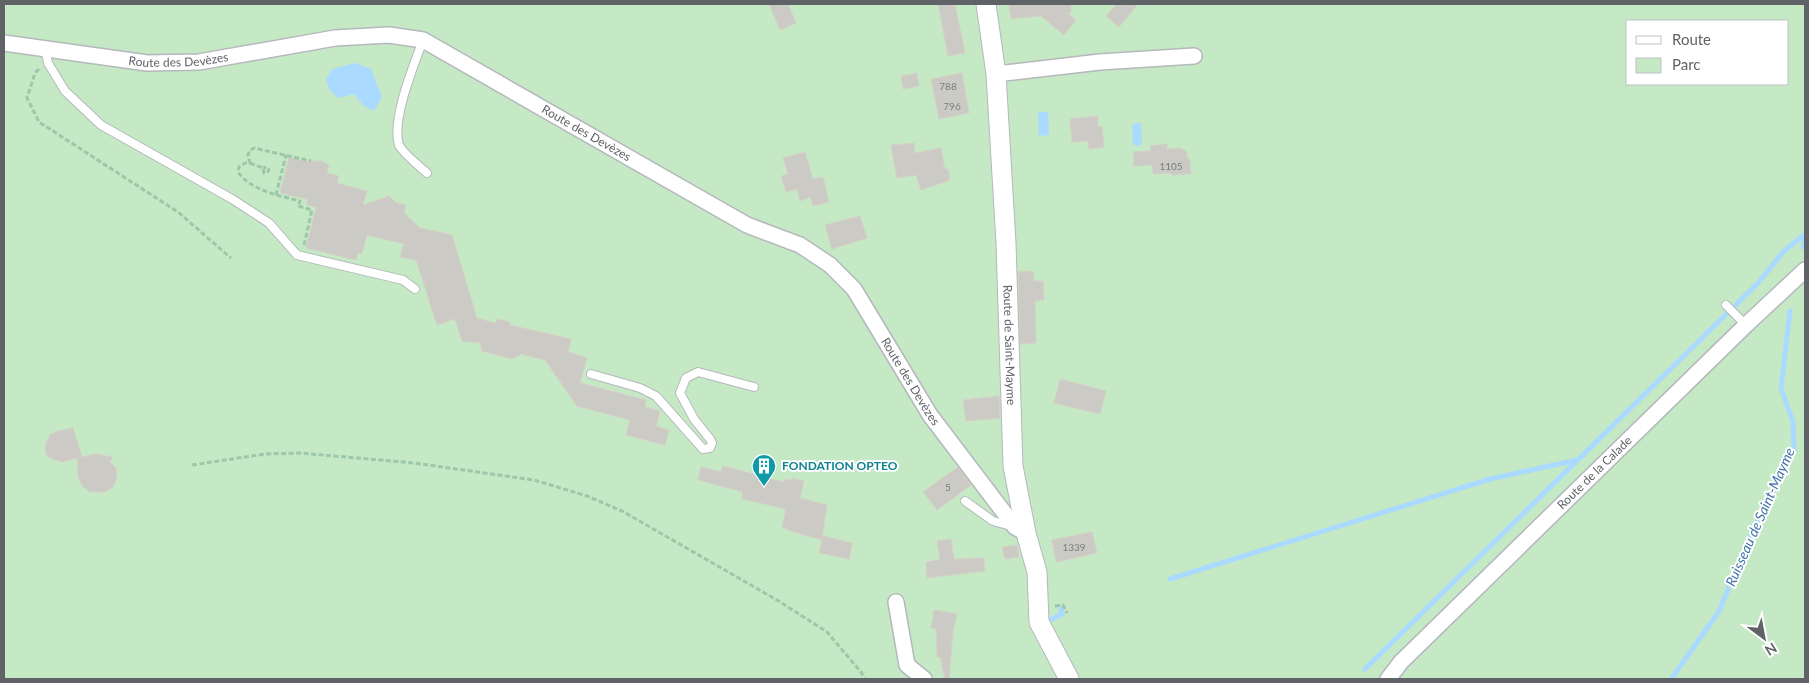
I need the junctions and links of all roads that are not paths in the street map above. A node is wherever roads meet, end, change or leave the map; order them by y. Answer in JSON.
{"nodes":[{"id":1,"x":986,"y":4,"type":"edge"},
{"id":2,"x":423,"y":40,"type":"junction"},
{"id":3,"x":4,"y":43,"type":"edge"},
{"id":4,"x":47,"y":56,"type":"junction"},
{"id":5,"x":1194,"y":56,"type":"dead end"},
{"id":6,"x":996,"y":74,"type":"junction"},
{"id":7,"x":427,"y":173,"type":"dead end"},
{"id":8,"x":1805,"y":270,"type":"edge"},
{"id":9,"x":415,"y":289,"type":"dead end"},
{"id":10,"x":1726,"y":306,"type":"dead end"},
{"id":11,"x":1746,"y":325,"type":"junction"},
{"id":12,"x":591,"y":374,"type":"dead end"},
{"id":13,"x":754,"y":387,"type":"dead end"},
{"id":14,"x":965,"y":501,"type":"dead end"},
{"id":15,"x":1021,"y":530,"type":"junction"},
{"id":16,"x":896,"y":602,"type":"dead end"},
{"id":17,"x":924,"y":679,"type":"edge"},
{"id":18,"x":1070,"y":679,"type":"edge"},
{"id":19,"x":1388,"y":679,"type":"edge"}],
"edges":[{"from":1,"to":6,"type":"street","name":"Route de Saint-Mayme"},
{"from":2,"to":4,"type":"street","name":"Route des Devèzes"},
{"from":2,"to":7,"type":"lane"},
{"from":2,"to":15,"type":"street","name":"Route des Devèzes"},
{"from":3,"to":4,"type":"street","name":"Route des Devèzes"},
{"from":4,"to":9,"type":"lane"},
{"from":5,"to":6,"type":"street"},
{"from":6,"to":15,"type":"street","name":"Route de Saint-Mayme"},
{"from":8,"to":11,"type":"street","name":"Route de la Calade"},
{"from":10,"to":11,"type":"lane"},
{"from":11,"to":19,"type":"street","name":"Route de la Calade"},
{"from":12,"to":13,"type":"lane"},
{"from":14,"to":15,"type":"lane"},
{"from":15,"to":18,"type":"street","name":"Route de Saint-Mayme"},
{"from":16,"to":17,"type":"street"}]}
